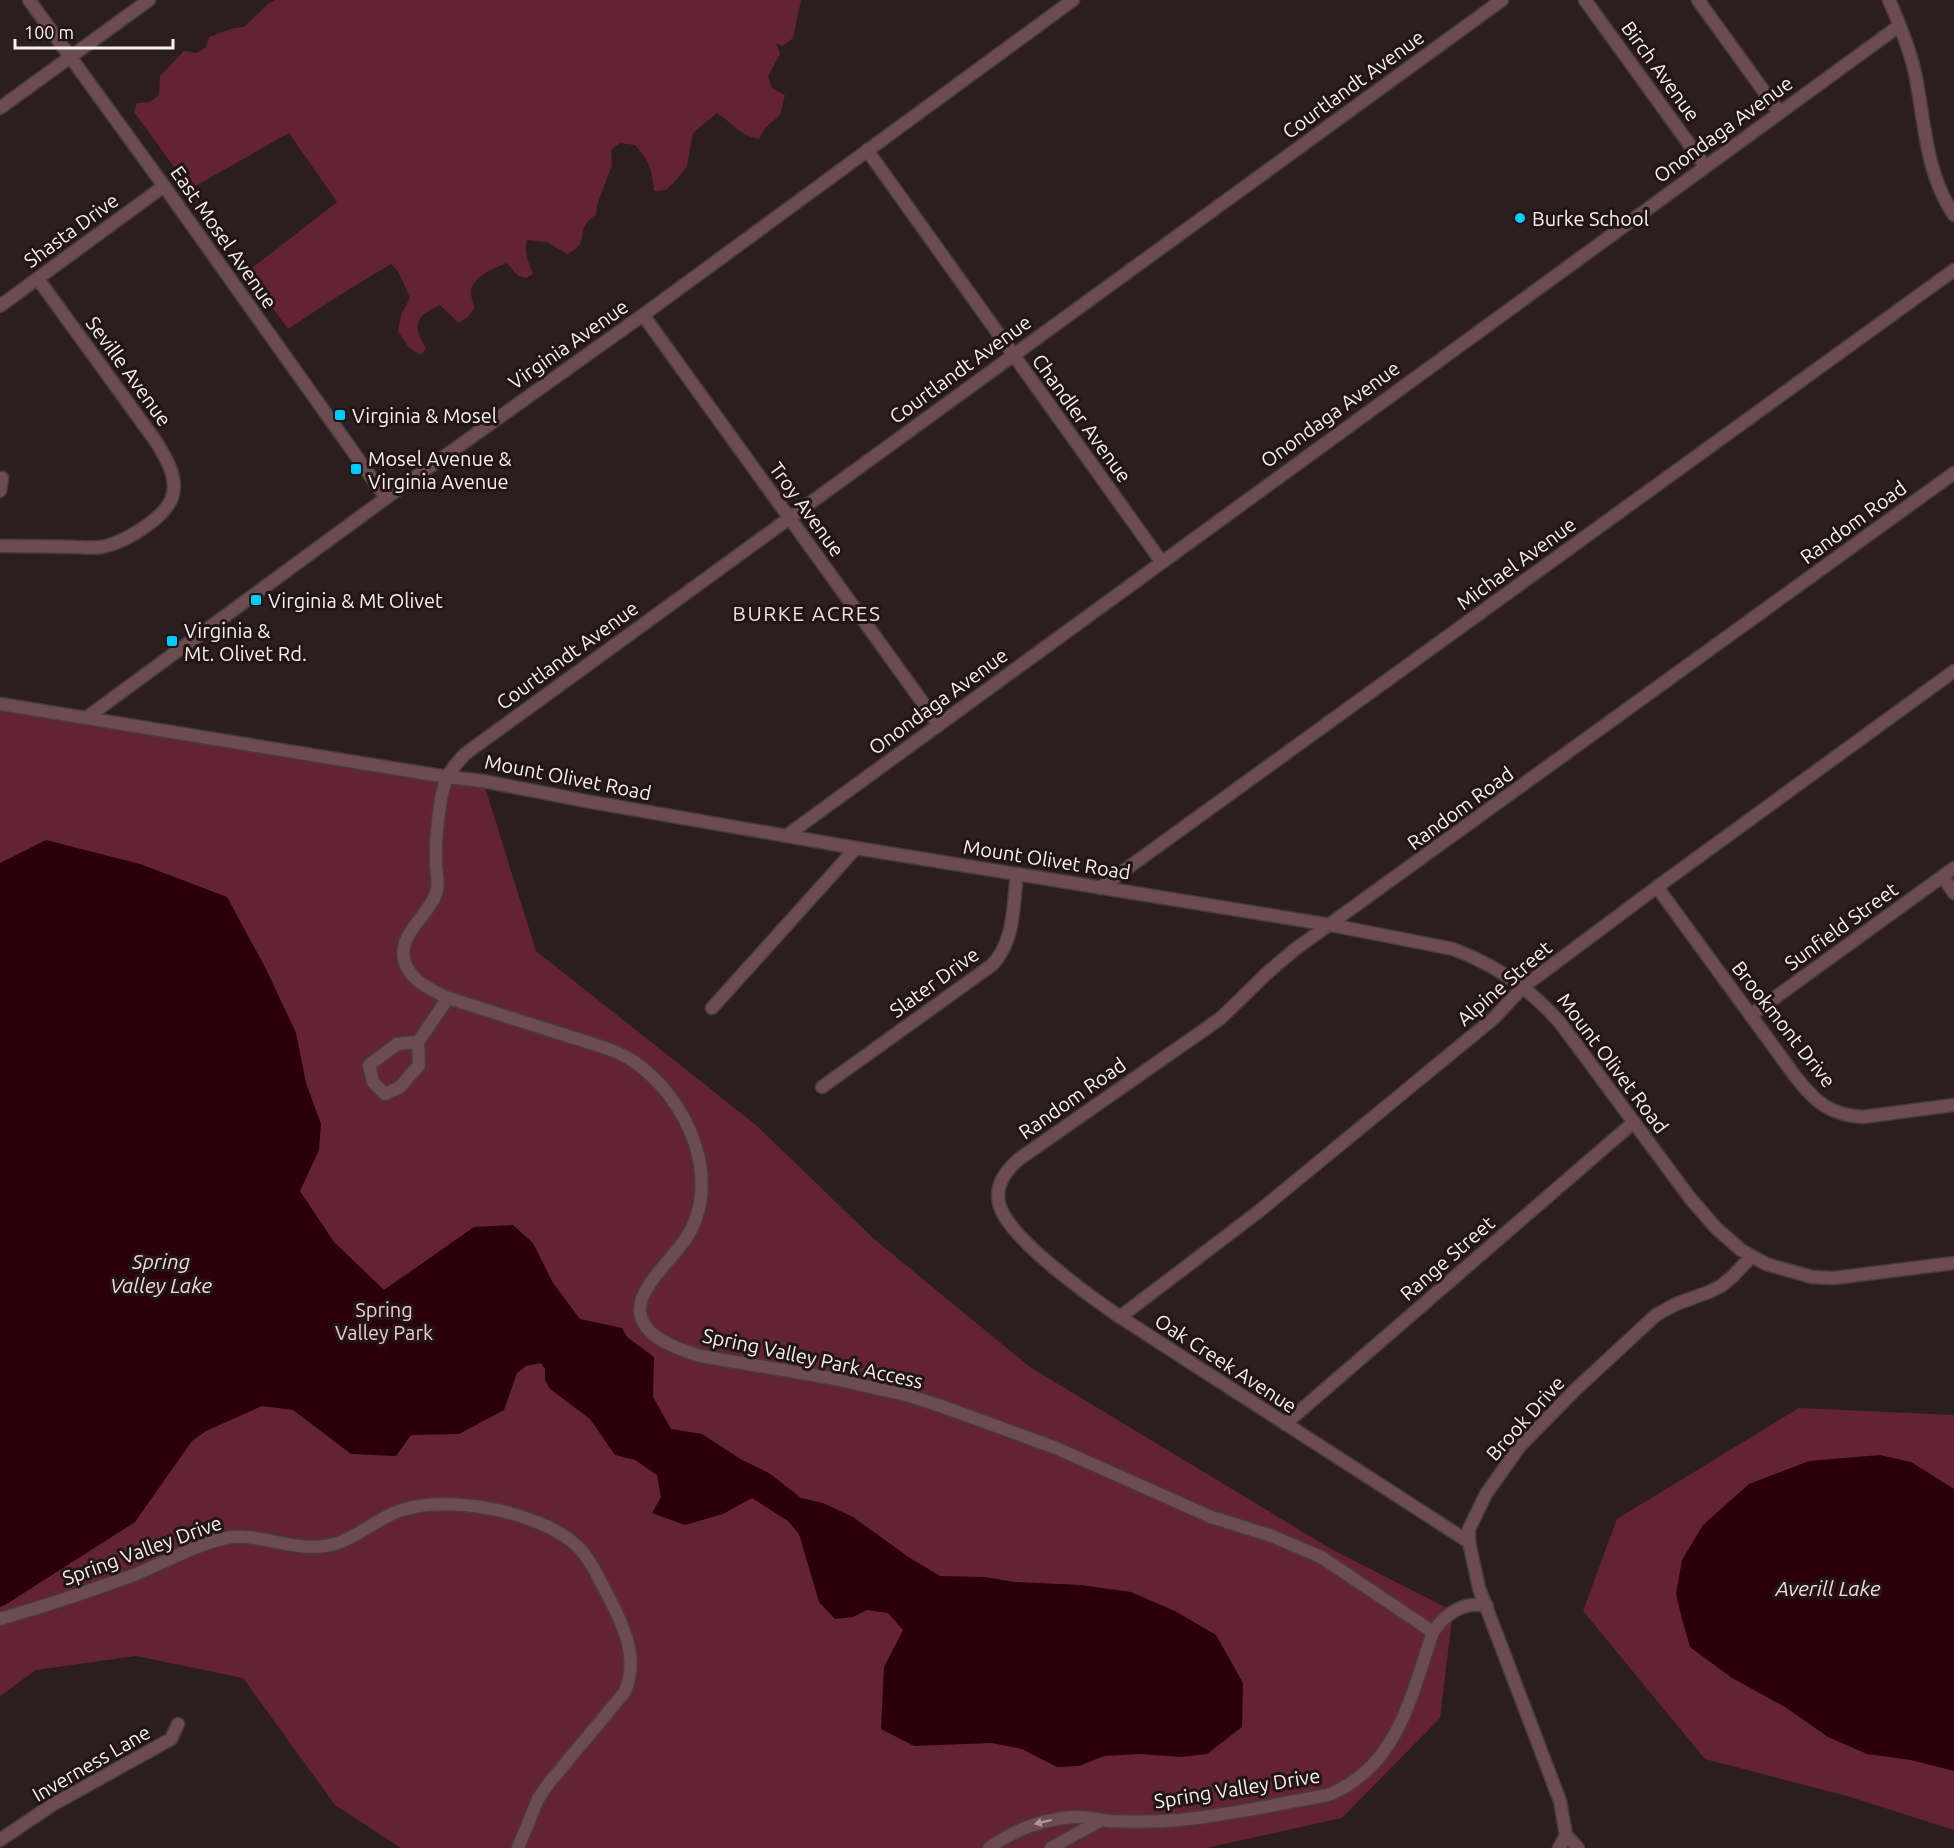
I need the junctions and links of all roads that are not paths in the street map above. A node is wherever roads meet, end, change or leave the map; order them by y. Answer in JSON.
{"nodes":[{"id":1,"x":29,"y":0,"type":"edge"},
{"id":2,"x":149,"y":0,"type":"edge"},
{"id":3,"x":1502,"y":0,"type":"edge"},
{"id":4,"x":1585,"y":0,"type":"edge"},
{"id":5,"x":1698,"y":0,"type":"edge"},
{"id":6,"x":1889,"y":0,"type":"edge"},
{"id":7,"x":1068,"y":2,"type":"edge"},
{"id":8,"x":1899,"y":26,"type":"junction"},
{"id":9,"x":71,"y":57,"type":"junction"},
{"id":10,"x":0,"y":108,"type":"edge"},
{"id":11,"x":1779,"y":112,"type":"junction"},
{"id":12,"x":867,"y":150,"type":"junction"},
{"id":13,"x":1705,"y":166,"type":"junction"},
{"id":14,"x":164,"y":186,"type":"junction"},
{"id":15,"x":1954,"y":215,"type":"edge"},
{"id":16,"x":1954,"y":270,"type":"edge"},
{"id":17,"x":38,"y":279,"type":"junction"},
{"id":18,"x":0,"y":306,"type":"edge"},
{"id":19,"x":643,"y":315,"type":"junction"},
{"id":20,"x":1013,"y":354,"type":"junction"},
{"id":21,"x":1954,"y":473,"type":"edge"},
{"id":22,"x":2,"y":478,"type":"dead end"},
{"id":23,"x":0,"y":491,"type":"edge"},
{"id":24,"x":386,"y":498,"type":"junction"},
{"id":25,"x":789,"y":517,"type":"junction"},
{"id":26,"x":0,"y":546,"type":"edge"},
{"id":27,"x":1161,"y":561,"type":"junction"},
{"id":28,"x":1954,"y":671,"type":"edge"},
{"id":29,"x":0,"y":705,"type":"edge"},
{"id":30,"x":86,"y":718,"type":"junction"},
{"id":31,"x":939,"y":725,"type":"junction"},
{"id":32,"x":447,"y":777,"type":"junction"},
{"id":33,"x":786,"y":836,"type":"junction"},
{"id":34,"x":856,"y":848,"type":"junction"},
{"id":35,"x":1954,"y":868,"type":"edge"},
{"id":36,"x":1017,"y":874,"type":"junction"},
{"id":37,"x":1943,"y":877,"type":"junction"},
{"id":38,"x":1657,"y":887,"type":"junction"},
{"id":39,"x":1100,"y":888,"type":"junction"},
{"id":40,"x":1954,"y":893,"type":"edge"},
{"id":41,"x":1331,"y":925,"type":"junction"},
{"id":42,"x":1523,"y":987,"type":"junction"},
{"id":43,"x":448,"y":998,"type":"junction"},
{"id":44,"x":712,"y":1008,"type":"dead end"},
{"id":45,"x":1751,"y":1016,"type":"junction"},
{"id":46,"x":418,"y":1042,"type":"junction"},
{"id":47,"x":822,"y":1087,"type":"dead end"},
{"id":48,"x":1954,"y":1105,"type":"edge"},
{"id":49,"x":1634,"y":1122,"type":"junction"},
{"id":50,"x":999,"y":1184,"type":"joint"},
{"id":51,"x":1752,"y":1256,"type":"junction"},
{"id":52,"x":1954,"y":1263,"type":"edge"},
{"id":53,"x":1120,"y":1317,"type":"junction"},
{"id":54,"x":1285,"y":1424,"type":"junction"},
{"id":55,"x":1469,"y":1542,"type":"junction"},
{"id":56,"x":1487,"y":1606,"type":"junction"},
{"id":57,"x":0,"y":1619,"type":"edge"},
{"id":58,"x":1433,"y":1632,"type":"junction"},
{"id":59,"x":178,"y":1724,"type":"dead end"},
{"id":60,"x":1101,"y":1820,"type":"junction"},
{"id":61,"x":1566,"y":1835,"type":"junction"},
{"id":62,"x":0,"y":1840,"type":"edge"},
{"id":63,"x":518,"y":1848,"type":"edge"},
{"id":64,"x":989,"y":1848,"type":"edge"},
{"id":65,"x":1051,"y":1848,"type":"edge"},
{"id":66,"x":1559,"y":1848,"type":"edge"},
{"id":67,"x":1578,"y":1848,"type":"edge"}],
"edges":[{"from":1,"to":9,"type":"street","name":"East Mosel Avenue"},
{"from":2,"to":9,"type":"street"},
{"from":3,"to":20,"type":"street","name":"Courtlandt Avenue"},
{"from":4,"to":13,"type":"street","name":"Birch Avenue"},
{"from":5,"to":11,"type":"street"},
{"from":6,"to":8,"type":"street"},
{"from":7,"to":12,"type":"street","name":"Virginia Avenue"},
{"from":8,"to":11,"type":"street","name":"Onondaga Avenue"},
{"from":8,"to":15,"type":"street"},
{"from":9,"to":10,"type":"street"},
{"from":9,"to":14,"type":"street","name":"East Mosel Avenue"},
{"from":11,"to":13,"type":"street","name":"Onondaga Avenue"},
{"from":12,"to":19,"type":"street","name":"Virginia Avenue"},
{"from":12,"to":20,"type":"street","name":"Chandler Avenue"},
{"from":13,"to":27,"type":"street","name":"Onondaga Avenue"},
{"from":14,"to":17,"type":"street","name":"Shasta Drive"},
{"from":14,"to":24,"type":"street","name":"East Mosel Avenue"},
{"from":16,"to":39,"type":"street","name":"Michael Avenue"},
{"from":17,"to":18,"type":"street","name":"Shasta Drive"},
{"from":17,"to":26,"type":"street","name":"Seville Avenue"},
{"from":19,"to":24,"type":"street","name":"Virginia Avenue"},
{"from":19,"to":25,"type":"street","name":"Troy Avenue"},
{"from":20,"to":25,"type":"street","name":"Courtlandt Avenue"},
{"from":20,"to":27,"type":"street","name":"Chandler Avenue"},
{"from":21,"to":41,"type":"street","name":"Random Road"},
{"from":22,"to":23,"type":"street"},
{"from":24,"to":30,"type":"street","name":"Virginia Avenue"},
{"from":25,"to":31,"type":"street","name":"Troy Avenue"},
{"from":25,"to":32,"type":"street","name":"Courtlandt Avenue"},
{"from":27,"to":31,"type":"street","name":"Onondaga Avenue"},
{"from":28,"to":38,"type":"street","name":"Alpine Street"},
{"from":29,"to":30,"type":"street","name":"Mount Olivet Road"},
{"from":30,"to":32,"type":"street","name":"Mount Olivet Road"},
{"from":31,"to":33,"type":"street","name":"Onondaga Avenue"},
{"from":32,"to":33,"type":"street","name":"Mount Olivet Road"},
{"from":32,"to":43,"type":"street","name":"Spring Valley Park Access"},
{"from":33,"to":34,"type":"street","name":"Mount Olivet Road"},
{"from":34,"to":36,"type":"street","name":"Mount Olivet Road"},
{"from":34,"to":44,"type":"street"},
{"from":35,"to":37,"type":"street","name":"Sunfield Street"},
{"from":36,"to":39,"type":"street","name":"Mount Olivet Road"},
{"from":36,"to":47,"type":"street","name":"Slater Drive"},
{"from":37,"to":40,"type":"street"},
{"from":37,"to":45,"type":"street","name":"Sunfield Street"},
{"from":38,"to":42,"type":"street","name":"Alpine Street"},
{"from":38,"to":45,"type":"street","name":"Brookmont Drive"},
{"from":39,"to":41,"type":"street","name":"Mount Olivet Road"},
{"from":41,"to":42,"type":"street","name":"Mount Olivet Road"},
{"from":41,"to":50,"type":"street","name":"Random Road"},
{"from":42,"to":49,"type":"street","name":"Mount Olivet Road"},
{"from":42,"to":53,"type":"street","name":"Alpine Street"},
{"from":43,"to":46,"type":"street"},
{"from":43,"to":58,"type":"street","name":"Spring Valley Park Access"},
{"from":45,"to":48,"type":"street","name":"Brookmont Drive"},
{"from":46,"to":46,"type":"street"},
{"from":49,"to":51,"type":"street","name":"Mount Olivet Road"},
{"from":49,"to":54,"type":"street","name":"Range Street"},
{"from":50,"to":53,"type":"street","name":"Oak Creek Avenue"},
{"from":51,"to":52,"type":"street","name":"Mount Olivet Road"},
{"from":51,"to":55,"type":"street","name":"Brook Drive"},
{"from":53,"to":54,"type":"street","name":"Oak Creek Avenue"},
{"from":54,"to":55,"type":"street","name":"Oak Creek Avenue"},
{"from":55,"to":56,"type":"street","name":"Brook Drive"},
{"from":56,"to":58,"type":"street","name":"Spring Valley Drive"},
{"from":56,"to":61,"type":"street","name":"Brook Drive"},
{"from":57,"to":63,"type":"street","name":"Spring Valley Drive"},
{"from":58,"to":60,"type":"street","name":"Spring Valley Drive"},
{"from":59,"to":62,"type":"street","name":"Inverness Lane"},
{"from":60,"to":64,"type":"street","name":"Spring Valley Drive","one_way":true},
{"from":60,"to":65,"type":"street"},
{"from":61,"to":66,"type":"street"},
{"from":61,"to":67,"type":"street"}]}
